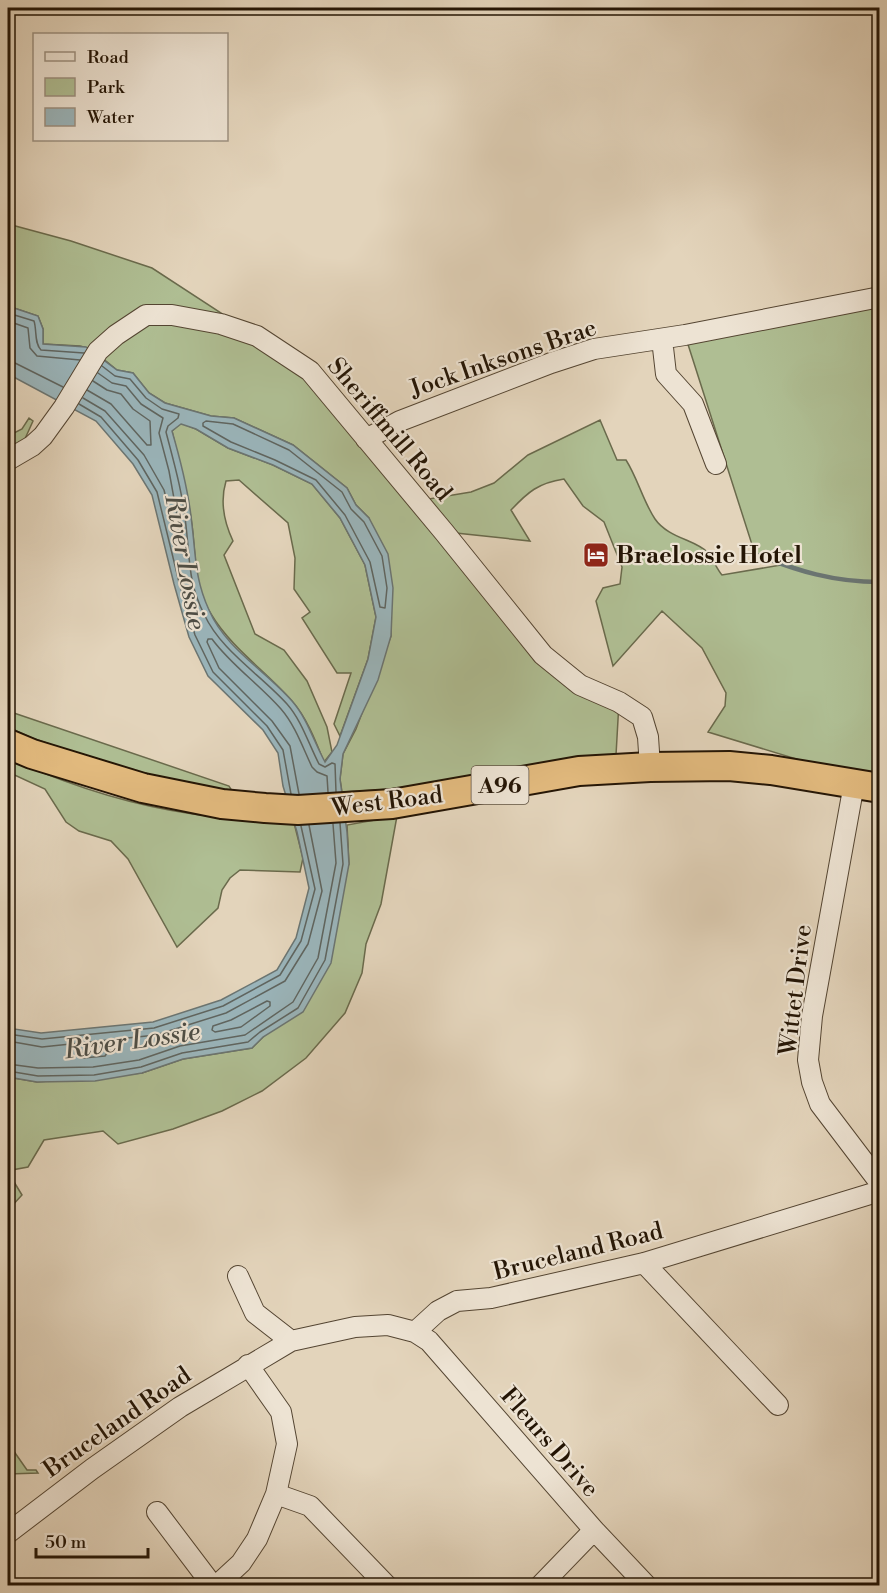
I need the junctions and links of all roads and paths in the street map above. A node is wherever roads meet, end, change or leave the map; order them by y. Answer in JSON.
{"nodes":[{"id":1,"x":879,"y":297,"type":"edge"},
{"id":2,"x":662,"y":339,"type":"junction"},
{"id":3,"x":366,"y":439,"type":"junction"},
{"id":4,"x":8,"y":460,"type":"edge"},
{"id":5,"x":716,"y":464,"type":"dead end"},
{"id":6,"x":8,"y":744,"type":"edge"},
{"id":7,"x":650,"y":767,"type":"junction"},
{"id":8,"x":867,"y":786,"type":"edge"},
{"id":9,"x":879,"y":1183,"type":"edge"},
{"id":10,"x":879,"y":1191,"type":"edge"},
{"id":11,"x":644,"y":1263,"type":"junction"},
{"id":12,"x":238,"y":1276,"type":"dead end"},
{"id":13,"x":415,"y":1332,"type":"junction"},
{"id":14,"x":291,"y":1341,"type":"junction"},
{"id":15,"x":248,"y":1365,"type":"junction"},
{"id":16,"x":778,"y":1405,"type":"dead end"},
{"id":17,"x":276,"y":1494,"type":"junction"},
{"id":18,"x":157,"y":1512,"type":"dead end"},
{"id":19,"x":594,"y":1530,"type":"junction"},
{"id":20,"x":8,"y":1533,"type":"edge"},
{"id":21,"x":214,"y":1586,"type":"edge"},
{"id":22,"x":387,"y":1586,"type":"edge"},
{"id":23,"x":540,"y":1586,"type":"edge"},
{"id":24,"x":646,"y":1586,"type":"edge"}],
"edges":[{"from":1,"to":2,"type":"street","name":"Jock Inksons Brae"},
{"from":2,"to":3,"type":"street","name":"Jock Inksons Brae"},
{"from":2,"to":5,"type":"street"},
{"from":3,"to":4,"type":"street","name":"Sheriffmill Road"},
{"from":3,"to":7,"type":"street","name":"Sheriffmill Road"},
{"from":6,"to":7,"type":"highway","name":"West Road","number":"A96"},
{"from":7,"to":8,"type":"highway","name":"West Road","number":"A96"},
{"from":8,"to":9,"type":"street","name":"Wittet Drive"},
{"from":10,"to":11,"type":"street","name":"Bruceland Road"},
{"from":11,"to":13,"type":"street","name":"Bruceland Road"},
{"from":11,"to":16,"type":"street"},
{"from":12,"to":14,"type":"street"},
{"from":13,"to":14,"type":"street","name":"Bruceland Road"},
{"from":13,"to":19,"type":"street","name":"Fleurs Drive"},
{"from":14,"to":15,"type":"street","name":"Bruceland Road"},
{"from":15,"to":17,"type":"street"},
{"from":15,"to":20,"type":"street","name":"Bruceland Road"},
{"from":17,"to":21,"type":"street"},
{"from":17,"to":22,"type":"street"},
{"from":18,"to":21,"type":"street"},
{"from":19,"to":23,"type":"street"},
{"from":19,"to":24,"type":"street","name":"Fleurs Drive"}]}
